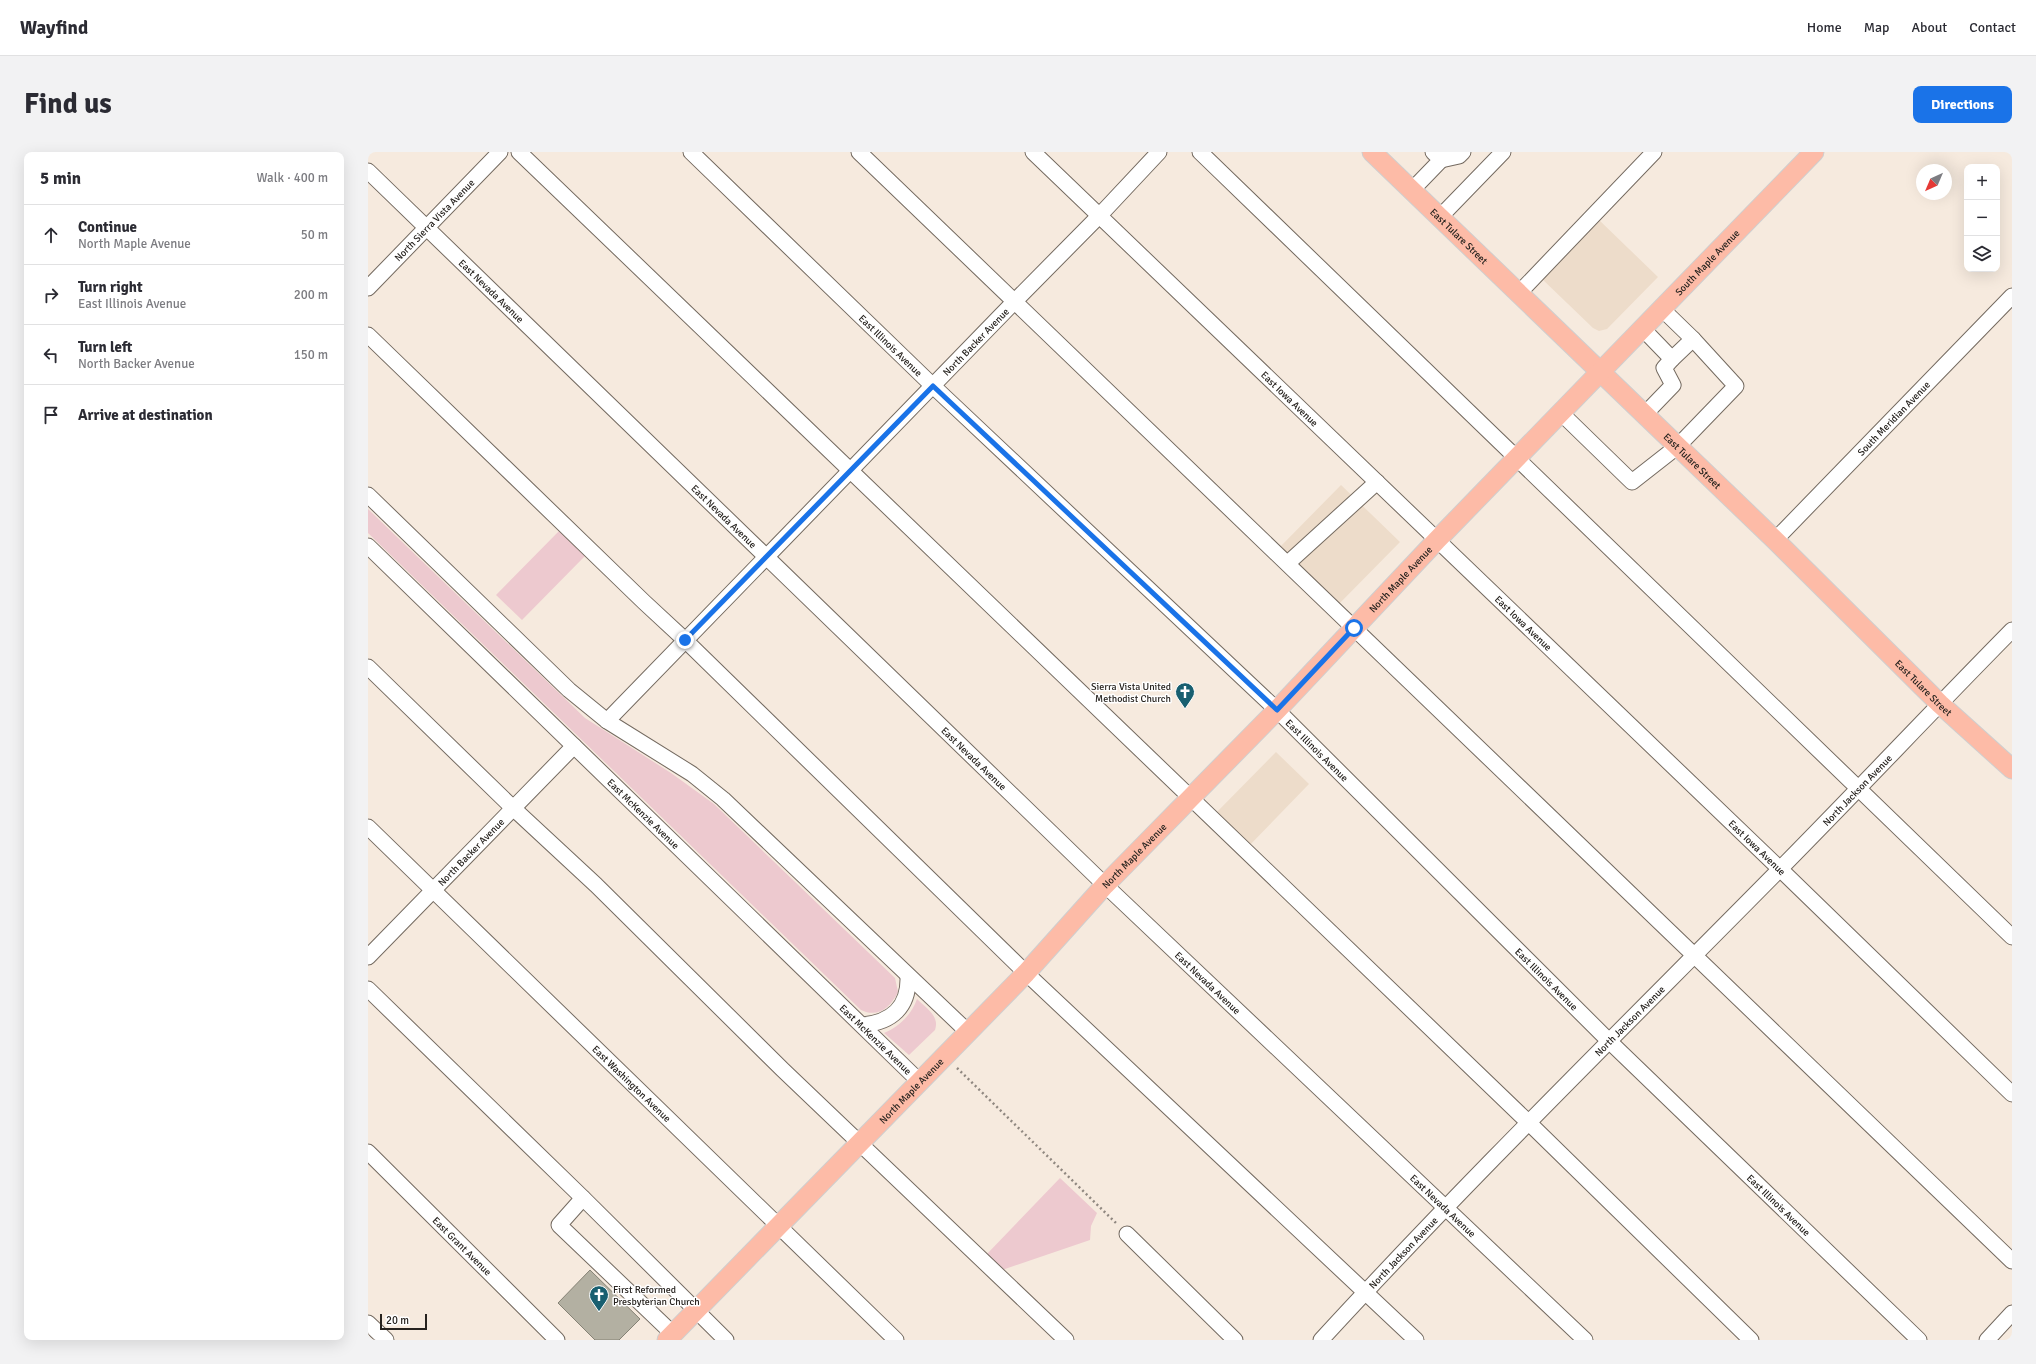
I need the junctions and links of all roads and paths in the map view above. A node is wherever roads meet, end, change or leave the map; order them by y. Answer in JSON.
{"nodes":[{"id":1,"x":500,"y":152,"type":"edge"},
{"id":2,"x":519,"y":152,"type":"edge"},
{"id":3,"x":690,"y":152,"type":"edge"},
{"id":4,"x":860,"y":152,"type":"edge"},
{"id":5,"x":1033,"y":152,"type":"edge"},
{"id":6,"x":1159,"y":152,"type":"edge"},
{"id":7,"x":1200,"y":152,"type":"edge"},
{"id":8,"x":1372,"y":152,"type":"edge"},
{"id":9,"x":1463,"y":152,"type":"edge"},
{"id":10,"x":1503,"y":152,"type":"edge"},
{"id":11,"x":1654,"y":152,"type":"edge"},
{"id":12,"x":1814,"y":152,"type":"edge"},
{"id":13,"x":1437,"y":156,"type":"edge"},
{"id":14,"x":368,"y":171,"type":"edge"},
{"id":15,"x":1412,"y":190,"type":"junction"},
{"id":16,"x":1100,"y":216,"type":"junction"},
{"id":17,"x":1440,"y":217,"type":"junction"},
{"id":18,"x":426,"y":228,"type":"junction"},
{"id":19,"x":368,"y":288,"type":"edge"},
{"id":20,"x":1519,"y":293,"type":"junction"},
{"id":21,"x":2012,"y":296,"type":"edge"},
{"id":22,"x":1015,"y":301,"type":"junction"},
{"id":23,"x":1662,"y":309,"type":"junction"},
{"id":24,"x":1643,"y":329,"type":"junction"},
{"id":25,"x":368,"y":335,"type":"edge"},
{"id":26,"x":1693,"y":339,"type":"junction"},
{"id":27,"x":1672,"y":359,"type":"junction"},
{"id":28,"x":1601,"y":372,"type":"junction"},
{"id":29,"x":933,"y":386,"type":"junction"},
{"id":30,"x":1561,"y":413,"type":"junction"},
{"id":31,"x":1645,"y":414,"type":"junction"},
{"id":32,"x":1678,"y":446,"type":"junction"},
{"id":33,"x":1516,"y":458,"type":"junction"},
{"id":34,"x":850,"y":472,"type":"junction"},
{"id":35,"x":1377,"y":482,"type":"junction"},
{"id":36,"x":368,"y":495,"type":"edge"},
{"id":37,"x":1437,"y":540,"type":"junction"},
{"id":38,"x":1775,"y":540,"type":"junction"},
{"id":39,"x":368,"y":546,"type":"edge"},
{"id":40,"x":768,"y":556,"type":"junction"},
{"id":41,"x":1288,"y":564,"type":"junction"},
{"id":42,"x":1354,"y":628,"type":"junction"},
{"id":43,"x":2012,"y":630,"type":"edge"},
{"id":44,"x":685,"y":640,"type":"junction"},
{"id":45,"x":368,"y":667,"type":"edge"},
{"id":46,"x":1940,"y":704,"type":"junction"},
{"id":47,"x":1277,"y":710,"type":"junction"},
{"id":48,"x":607,"y":721,"type":"junction"},
{"id":49,"x":574,"y":746,"type":"junction"},
{"id":50,"x":2012,"y":769,"type":"edge"},
{"id":51,"x":1858,"y":788,"type":"junction"},
{"id":52,"x":1191,"y":798,"type":"junction"},
{"id":53,"x":513,"y":808,"type":"junction"},
{"id":54,"x":368,"y":827,"type":"edge"},
{"id":55,"x":1780,"y":869,"type":"junction"},
{"id":56,"x":1105,"y":885,"type":"junction"},
{"id":57,"x":433,"y":889,"type":"junction"},
{"id":58,"x":2012,"y":938,"type":"edge"},
{"id":59,"x":1694,"y":955,"type":"junction"},
{"id":60,"x":368,"y":957,"type":"edge"},
{"id":61,"x":1026,"y":973,"type":"junction"},
{"id":62,"x":908,"y":977,"type":"junction"},
{"id":63,"x":368,"y":989,"type":"edge"},
{"id":64,"x":863,"y":1025,"type":"junction"},
{"id":65,"x":968,"y":1032,"type":"junction"},
{"id":66,"x":1609,"y":1041,"type":"junction"},
{"id":67,"x":944,"y":1056,"type":"junction"},
{"id":68,"x":920,"y":1082,"type":"junction"},
{"id":69,"x":2012,"y":1094,"type":"edge"},
{"id":70,"x":1529,"y":1123,"type":"junction"},
{"id":71,"x":860,"y":1142,"type":"junction"},
{"id":72,"x":368,"y":1152,"type":"edge"},
{"id":73,"x":583,"y":1198,"type":"junction"},
{"id":74,"x":1447,"y":1208,"type":"junction"},
{"id":75,"x":778,"y":1226,"type":"junction"},
{"id":76,"x":1127,"y":1234,"type":"joint"},
{"id":77,"x":2012,"y":1261,"type":"edge"},
{"id":78,"x":1365,"y":1292,"type":"junction"},
{"id":79,"x":695,"y":1311,"type":"junction"},
{"id":80,"x":2012,"y":1313,"type":"edge"},
{"id":81,"x":368,"y":1323,"type":"edge"},
{"id":82,"x":670,"y":1337,"type":"edge"},
{"id":83,"x":386,"y":1340,"type":"edge"},
{"id":84,"x":557,"y":1340,"type":"edge"},
{"id":85,"x":726,"y":1340,"type":"edge"},
{"id":86,"x":896,"y":1340,"type":"edge"},
{"id":87,"x":1066,"y":1340,"type":"edge"},
{"id":88,"x":1235,"y":1340,"type":"edge"},
{"id":89,"x":1321,"y":1340,"type":"edge"},
{"id":90,"x":1416,"y":1340,"type":"edge"},
{"id":91,"x":1585,"y":1340,"type":"edge"},
{"id":92,"x":1751,"y":1340,"type":"edge"},
{"id":93,"x":1919,"y":1340,"type":"edge"},
{"id":94,"x":1987,"y":1340,"type":"edge"}],
"edges":[{"from":1,"to":18,"type":"street","name":"North Sierra Vista Avenue"},
{"from":2,"to":34,"type":"street"},
{"from":3,"to":29,"type":"street","name":"East Illinois Avenue"},
{"from":4,"to":22,"type":"street"},
{"from":5,"to":16,"type":"street","name":"East Iowa Avenue"},
{"from":6,"to":16,"type":"street","name":"North Backer Avenue"},
{"from":7,"to":33,"type":"street"},
{"from":8,"to":15,"type":"main road","name":"East Tulare Street"},
{"from":9,"to":13,"type":"street"},
{"from":10,"to":17,"type":"street"},
{"from":11,"to":20,"type":"street"},
{"from":12,"to":23,"type":"main road","name":"South Maple Avenue"},
{"from":13,"to":15,"type":"street"},
{"from":14,"to":18,"type":"street","name":"East Nevada Avenue"},
{"from":15,"to":17,"type":"main road","name":"East Tulare Street"},
{"from":16,"to":22,"type":"street","name":"North Backer Avenue"},
{"from":16,"to":35,"type":"street","name":"East Iowa Avenue"},
{"from":17,"to":20,"type":"main road","name":"East Tulare Street"},
{"from":18,"to":19,"type":"street","name":"North Sierra Vista Avenue"},
{"from":18,"to":40,"type":"street","name":"East Nevada Avenue"},
{"from":20,"to":28,"type":"main road","name":"East Tulare Street"},
{"from":21,"to":38,"type":"street","name":"South Meridian Avenue"},
{"from":22,"to":29,"type":"street","name":"North Backer Avenue"},
{"from":22,"to":41,"type":"street"},
{"from":23,"to":24,"type":"main road","name":"South Maple Avenue"},
{"from":23,"to":26,"type":"street"},
{"from":24,"to":27,"type":"street"},
{"from":24,"to":28,"type":"main road","name":"South Maple Avenue"},
{"from":25,"to":44,"type":"street"},
{"from":26,"to":27,"type":"street"},
{"from":26,"to":32,"type":"street"},
{"from":27,"to":31,"type":"street"},
{"from":28,"to":30,"type":"main road","name":"North Maple Avenue"},
{"from":28,"to":31,"type":"main road","name":"East Tulare Street"},
{"from":29,"to":34,"type":"street","name":"North Backer Avenue"},
{"from":29,"to":47,"type":"street","name":"East Illinois Avenue"},
{"from":30,"to":32,"type":"street"},
{"from":30,"to":33,"type":"main road","name":"North Maple Avenue"},
{"from":31,"to":32,"type":"main road","name":"East Tulare Street"},
{"from":32,"to":38,"type":"main road","name":"East Tulare Street"},
{"from":33,"to":37,"type":"main road","name":"North Maple Avenue"},
{"from":33,"to":51,"type":"street"},
{"from":34,"to":40,"type":"street","name":"North Backer Avenue"},
{"from":34,"to":52,"type":"street"},
{"from":35,"to":37,"type":"street","name":"East Iowa Avenue"},
{"from":35,"to":41,"type":"street"},
{"from":36,"to":48,"type":"street"},
{"from":37,"to":42,"type":"main road","name":"North Maple Avenue"},
{"from":37,"to":55,"type":"street","name":"East Iowa Avenue"},
{"from":38,"to":46,"type":"main road","name":"East Tulare Street"},
{"from":39,"to":49,"type":"street","name":"East McKenzie Avenue"},
{"from":40,"to":44,"type":"street","name":"North Backer Avenue"},
{"from":40,"to":56,"type":"street","name":"East Nevada Avenue"},
{"from":41,"to":42,"type":"street"},
{"from":42,"to":47,"type":"main road","name":"North Maple Avenue"},
{"from":42,"to":59,"type":"street"},
{"from":43,"to":46,"type":"street","name":"North Jackson Avenue"},
{"from":44,"to":48,"type":"street","name":"North Backer Avenue"},
{"from":44,"to":61,"type":"street"},
{"from":45,"to":53,"type":"street"},
{"from":46,"to":50,"type":"main road","name":"East Tulare Street"},
{"from":46,"to":51,"type":"street","name":"North Jackson Avenue"},
{"from":47,"to":52,"type":"main road","name":"North Maple Avenue"},
{"from":47,"to":66,"type":"street","name":"East Illinois Avenue"},
{"from":48,"to":62,"type":"street"},
{"from":49,"to":53,"type":"street","name":"North Backer Avenue"},
{"from":49,"to":64,"type":"street","name":"East McKenzie Avenue"},
{"from":51,"to":55,"type":"street","name":"North Jackson Avenue"},
{"from":51,"to":58,"type":"street"},
{"from":52,"to":56,"type":"main road","name":"North Maple Avenue"},
{"from":52,"to":70,"type":"street"},
{"from":53,"to":57,"type":"street","name":"North Backer Avenue"},
{"from":53,"to":71,"type":"street"},
{"from":54,"to":57,"type":"street","name":"East Washington Avenue"},
{"from":55,"to":59,"type":"street","name":"North Jackson Avenue"},
{"from":55,"to":69,"type":"street","name":"East Iowa Avenue"},
{"from":56,"to":61,"type":"main road","name":"North Maple Avenue"},
{"from":56,"to":74,"type":"street","name":"East Nevada Avenue"},
{"from":57,"to":60,"type":"street","name":"North Backer Avenue"},
{"from":57,"to":75,"type":"street","name":"East Washington Avenue"},
{"from":59,"to":66,"type":"street","name":"North Jackson Avenue"},
{"from":59,"to":77,"type":"street"},
{"from":61,"to":65,"type":"main road","name":"North Maple Avenue"},
{"from":61,"to":78,"type":"street"},
{"from":62,"to":64,"type":"street"},
{"from":62,"to":65,"type":"street"},
{"from":63,"to":73,"type":"street"},
{"from":64,"to":68,"type":"street","name":"East McKenzie Avenue"},
{"from":65,"to":67,"type":"main road","name":"North Maple Avenue"},
{"from":66,"to":70,"type":"street","name":"North Jackson Avenue"},
{"from":66,"to":93,"type":"street","name":"East Illinois Avenue"},
{"from":67,"to":68,"type":"main road","name":"North Maple Avenue"},
{"from":67,"to":76,"type":"path"},
{"from":68,"to":71,"type":"main road","name":"North Maple Avenue"},
{"from":70,"to":74,"type":"street","name":"North Jackson Avenue"},
{"from":70,"to":92,"type":"street"},
{"from":71,"to":75,"type":"main road","name":"North Maple Avenue"},
{"from":71,"to":87,"type":"street"},
{"from":72,"to":84,"type":"street","name":"East Grant Avenue"},
{"from":73,"to":79,"type":"street"},
{"from":73,"to":82,"type":"street"},
{"from":74,"to":78,"type":"street","name":"North Jackson Avenue"},
{"from":74,"to":91,"type":"street","name":"East Nevada Avenue"},
{"from":75,"to":79,"type":"main road","name":"North Maple Avenue"},
{"from":75,"to":86,"type":"street","name":"East Washington Avenue"},
{"from":76,"to":88,"type":"street"},
{"from":78,"to":89,"type":"street","name":"North Jackson Avenue"},
{"from":78,"to":90,"type":"street"},
{"from":79,"to":82,"type":"main road","name":"North Maple Avenue"},
{"from":79,"to":85,"type":"street"},
{"from":80,"to":94,"type":"street"},
{"from":81,"to":83,"type":"street"}]}
